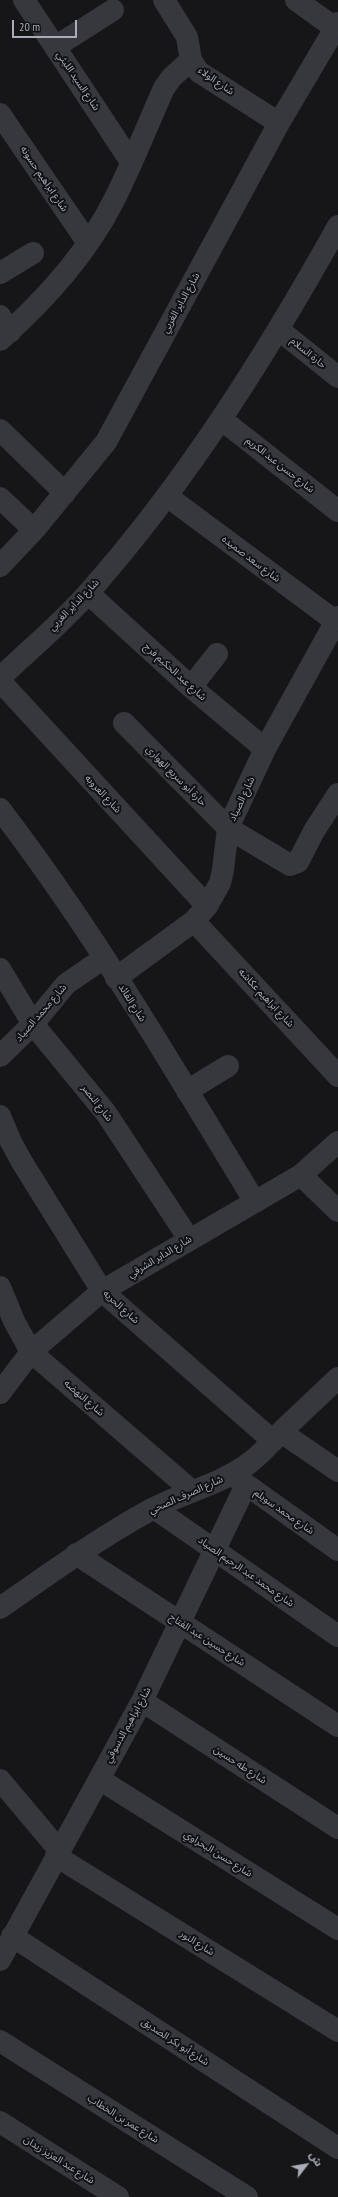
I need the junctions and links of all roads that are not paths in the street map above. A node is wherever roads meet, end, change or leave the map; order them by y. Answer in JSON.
{"nodes":[{"id":1,"x":24,"y":0,"type":"edge"},
{"id":2,"x":164,"y":0,"type":"edge"},
{"id":3,"x":296,"y":0,"type":"edge"},
{"id":4,"x":113,"y":10,"type":"dead end"},
{"id":5,"x":336,"y":25,"type":"edge"},
{"id":6,"x":55,"y":47,"type":"junction"},
{"id":7,"x":191,"y":60,"type":"junction"},
{"id":8,"x":0,"y":114,"type":"edge"},
{"id":9,"x":279,"y":123,"type":"junction"},
{"id":10,"x":131,"y":162,"type":"junction"},
{"id":11,"x":338,"y":227,"type":"edge"},
{"id":12,"x":88,"y":243,"type":"junction"},
{"id":13,"x":33,"y":253,"type":"dead end"},
{"id":14,"x":0,"y":273,"type":"edge"},
{"id":15,"x":278,"y":328,"type":"junction"},
{"id":16,"x":3,"y":329,"type":"edge"},
{"id":17,"x":338,"y":377,"type":"edge"},
{"id":18,"x":221,"y":419,"type":"junction"},
{"id":19,"x":0,"y":430,"type":"edge"},
{"id":20,"x":65,"y":492,"type":"junction"},
{"id":21,"x":167,"y":496,"type":"junction"},
{"id":22,"x":0,"y":498,"type":"edge"},
{"id":23,"x":338,"y":511,"type":"edge"},
{"id":24,"x":34,"y":530,"type":"junction"},
{"id":25,"x":0,"y":566,"type":"edge"},
{"id":26,"x":88,"y":593,"type":"junction"},
{"id":27,"x":336,"y":619,"type":"edge"},
{"id":28,"x":217,"y":654,"type":"dead end"},
{"id":29,"x":0,"y":680,"type":"edge"},
{"id":30,"x":191,"y":687,"type":"junction"},
{"id":31,"x":124,"y":723,"type":"dead end"},
{"id":32,"x":265,"y":749,"type":"junction"},
{"id":33,"x":338,"y":794,"type":"edge"},
{"id":34,"x":0,"y":809,"type":"edge"},
{"id":35,"x":228,"y":828,"type":"junction"},
{"id":36,"x":200,"y":913,"type":"junction"},
{"id":37,"x":104,"y":958,"type":"junction"},
{"id":38,"x":0,"y":969,"type":"edge"},
{"id":39,"x":116,"y":978,"type":"junction"},
{"id":40,"x":33,"y":1024,"type":"junction"},
{"id":41,"x":0,"y":1056,"type":"edge"},
{"id":42,"x":228,"y":1066,"type":"dead end"},
{"id":43,"x":338,"y":1076,"type":"edge"},
{"id":44,"x":187,"y":1091,"type":"junction"},
{"id":45,"x":0,"y":1116,"type":"edge"},
{"id":46,"x":338,"y":1142,"type":"edge"},
{"id":47,"x":301,"y":1175,"type":"junction"},
{"id":48,"x":255,"y":1202,"type":"junction"},
{"id":49,"x":338,"y":1211,"type":"edge"},
{"id":50,"x":189,"y":1240,"type":"junction"},
{"id":51,"x":0,"y":1287,"type":"edge"},
{"id":52,"x":102,"y":1291,"type":"junction"},
{"id":53,"x":31,"y":1352,"type":"junction"},
{"id":54,"x":338,"y":1378,"type":"edge"},
{"id":55,"x":0,"y":1393,"type":"edge"},
{"id":56,"x":277,"y":1437,"type":"junction"},
{"id":57,"x":338,"y":1471,"type":"edge"},
{"id":58,"x":238,"y":1480,"type":"junction"},
{"id":59,"x":192,"y":1491,"type":"junction"},
{"id":60,"x":154,"y":1508,"type":"junction"},
{"id":61,"x":215,"y":1550,"type":"junction"},
{"id":62,"x":338,"y":1550,"type":"edge"},
{"id":63,"x":76,"y":1554,"type":"junction"},
{"id":64,"x":0,"y":1608,"type":"edge"},
{"id":65,"x":181,"y":1622,"type":"junction"},
{"id":66,"x":338,"y":1636,"type":"edge"},
{"id":67,"x":142,"y":1701,"type":"junction"},
{"id":68,"x":338,"y":1726,"type":"edge"},
{"id":69,"x":99,"y":1779,"type":"junction"},
{"id":70,"x":0,"y":1780,"type":"edge"},
{"id":71,"x":338,"y":1828,"type":"edge"},
{"id":72,"x":57,"y":1853,"type":"junction"},
{"id":73,"x":338,"y":1929,"type":"edge"},
{"id":74,"x":12,"y":1936,"type":"junction"},
{"id":75,"x":0,"y":1960,"type":"edge"},
{"id":76,"x":338,"y":2031,"type":"edge"},
{"id":77,"x":0,"y":2041,"type":"edge"},
{"id":78,"x":0,"y":2122,"type":"edge"},
{"id":79,"x":338,"y":2148,"type":"edge"},
{"id":80,"x":118,"y":2197,"type":"edge"},
{"id":81,"x":247,"y":2197,"type":"edge"}],
"edges":[{"from":1,"to":6,"type":"street","name":"شارع السيد الليثي"},
{"from":2,"to":7,"type":"street","name":"شارع الولاء"},
{"from":3,"to":5,"type":"street"},
{"from":4,"to":6,"type":"street"},
{"from":5,"to":9,"type":"street","name":"شارع الداير الغربي"},
{"from":6,"to":10,"type":"street","name":"شارع السيد الليثي"},
{"from":7,"to":9,"type":"street","name":"شارع الولاء"},
{"from":7,"to":10,"type":"street"},
{"from":8,"to":12,"type":"street","name":"شارع ابراهيم حسونه"},
{"from":9,"to":20,"type":"street","name":"شارع الداير الغربي"},
{"from":10,"to":12,"type":"street"},
{"from":11,"to":15,"type":"street","name":"شارع الداير الغربي"},
{"from":12,"to":16,"type":"street"},
{"from":13,"to":14,"type":"street"},
{"from":15,"to":17,"type":"street","name":"حارة السلام"},
{"from":15,"to":18,"type":"street","name":"شارع الداير الغربي"},
{"from":18,"to":21,"type":"street","name":"شارع الداير الغربي"},
{"from":18,"to":23,"type":"street","name":"شارع حسن عبد الكريم"},
{"from":19,"to":20,"type":"street"},
{"from":20,"to":24,"type":"street","name":"شارع الداير الغربي"},
{"from":21,"to":26,"type":"street","name":"شارع الداير الغربي"},
{"from":21,"to":27,"type":"street","name":"شارع سعد صميده"},
{"from":22,"to":24,"type":"street"},
{"from":24,"to":25,"type":"street","name":"شارع الداير الغربي"},
{"from":26,"to":29,"type":"street","name":"شارع الداير الغربي"},
{"from":26,"to":30,"type":"street","name":"شارع عبد الحكيم فرج"},
{"from":27,"to":32,"type":"street","name":"شارع الصياد"},
{"from":28,"to":30,"type":"street"},
{"from":29,"to":36,"type":"street","name":"شارع العروبه"},
{"from":30,"to":32,"type":"street","name":"شارع عبد الحكيم فرج"},
{"from":31,"to":35,"type":"street","name":"حارة أبو سريع الهواري"},
{"from":32,"to":35,"type":"street","name":"شارع الصياد"},
{"from":33,"to":35,"type":"street","name":"حارة أبو سريع الهواري"},
{"from":34,"to":37,"type":"street","name":"شارع القائد"},
{"from":35,"to":36,"type":"street","name":"شارع الصياد"},
{"from":36,"to":39,"type":"street","name":"شارع الصياد"},
{"from":36,"to":43,"type":"street","name":"شارع ابراهيم عكاشه"},
{"from":37,"to":39,"type":"street","name":"شارع القائد"},
{"from":37,"to":40,"type":"street","name":"شارع محمد الصياد"},
{"from":38,"to":40,"type":"street","name":"شارع النصر"},
{"from":39,"to":44,"type":"street","name":"شارع القائد"},
{"from":40,"to":41,"type":"street","name":"شارع محمد الصياد"},
{"from":40,"to":50,"type":"street","name":"شارع النصر"},
{"from":42,"to":44,"type":"street"},
{"from":44,"to":48,"type":"street","name":"شارع القائد"},
{"from":45,"to":52,"type":"street","name":"شارع الحريه"},
{"from":46,"to":47,"type":"street","name":"شارع الداير الشرقي"},
{"from":47,"to":48,"type":"street","name":"شارع الداير الشرقي"},
{"from":47,"to":49,"type":"street"},
{"from":48,"to":50,"type":"street","name":"شارع الداير الشرقي"},
{"from":50,"to":52,"type":"street","name":"شارع الداير الشرقي"},
{"from":51,"to":53,"type":"street","name":"شارع النهضه"},
{"from":52,"to":53,"type":"street","name":"شارع الداير الشرقي"},
{"from":52,"to":56,"type":"street","name":"شارع الحريه"},
{"from":53,"to":55,"type":"street","name":"شارع الداير الشرقي"},
{"from":53,"to":59,"type":"street","name":"شارع النهضه"},
{"from":54,"to":56,"type":"street","name":"شارع الصرف الصحي"},
{"from":56,"to":57,"type":"street","name":"شارع الحريه"},
{"from":56,"to":58,"type":"street","name":"شارع الصرف الصحي"},
{"from":58,"to":59,"type":"street","name":"شارع الصرف الصحي"},
{"from":58,"to":61,"type":"street","name":"شارع ابراهيم الدسوقي"},
{"from":58,"to":62,"type":"street","name":"شارع محمد سويلم"},
{"from":59,"to":60,"type":"street","name":"شارع الصرف الصحي"},
{"from":60,"to":61,"type":"street","name":"شارع محمد عبد الرحيم الصياد"},
{"from":60,"to":63,"type":"street","name":"شارع الصرف الصحي"},
{"from":61,"to":65,"type":"street","name":"شارع ابراهيم الدسوقي"},
{"from":61,"to":66,"type":"street","name":"شارع محمد عبد الرحيم الصياد"},
{"from":63,"to":64,"type":"street","name":"شارع الصرف الصحي"},
{"from":63,"to":65,"type":"street","name":"شارع حسين عبد الفتاح"},
{"from":65,"to":67,"type":"street","name":"شارع ابراهيم الدسوقي"},
{"from":65,"to":68,"type":"street","name":"شارع حسين عبد الفتاح"},
{"from":67,"to":69,"type":"street","name":"شارع ابراهيم الدسوقي"},
{"from":67,"to":71,"type":"street","name":"شارع طه حسين"},
{"from":69,"to":72,"type":"street","name":"شارع ابراهيم الدسوقي"},
{"from":69,"to":73,"type":"street","name":"شارع حسن البحراوي"},
{"from":70,"to":72,"type":"street","name":"شارع النور"},
{"from":72,"to":74,"type":"street","name":"شارع ابراهيم الدسوقي"},
{"from":72,"to":76,"type":"street","name":"شارع النور"},
{"from":74,"to":75,"type":"street","name":"شارع ابراهيم الدسوقي"},
{"from":74,"to":79,"type":"street","name":"شارع أبو بكر الصديق"},
{"from":77,"to":81,"type":"street","name":"شارع عمر بن الخطاب"},
{"from":78,"to":80,"type":"street","name":"شارع عبد العزيز زيدان"}]}
